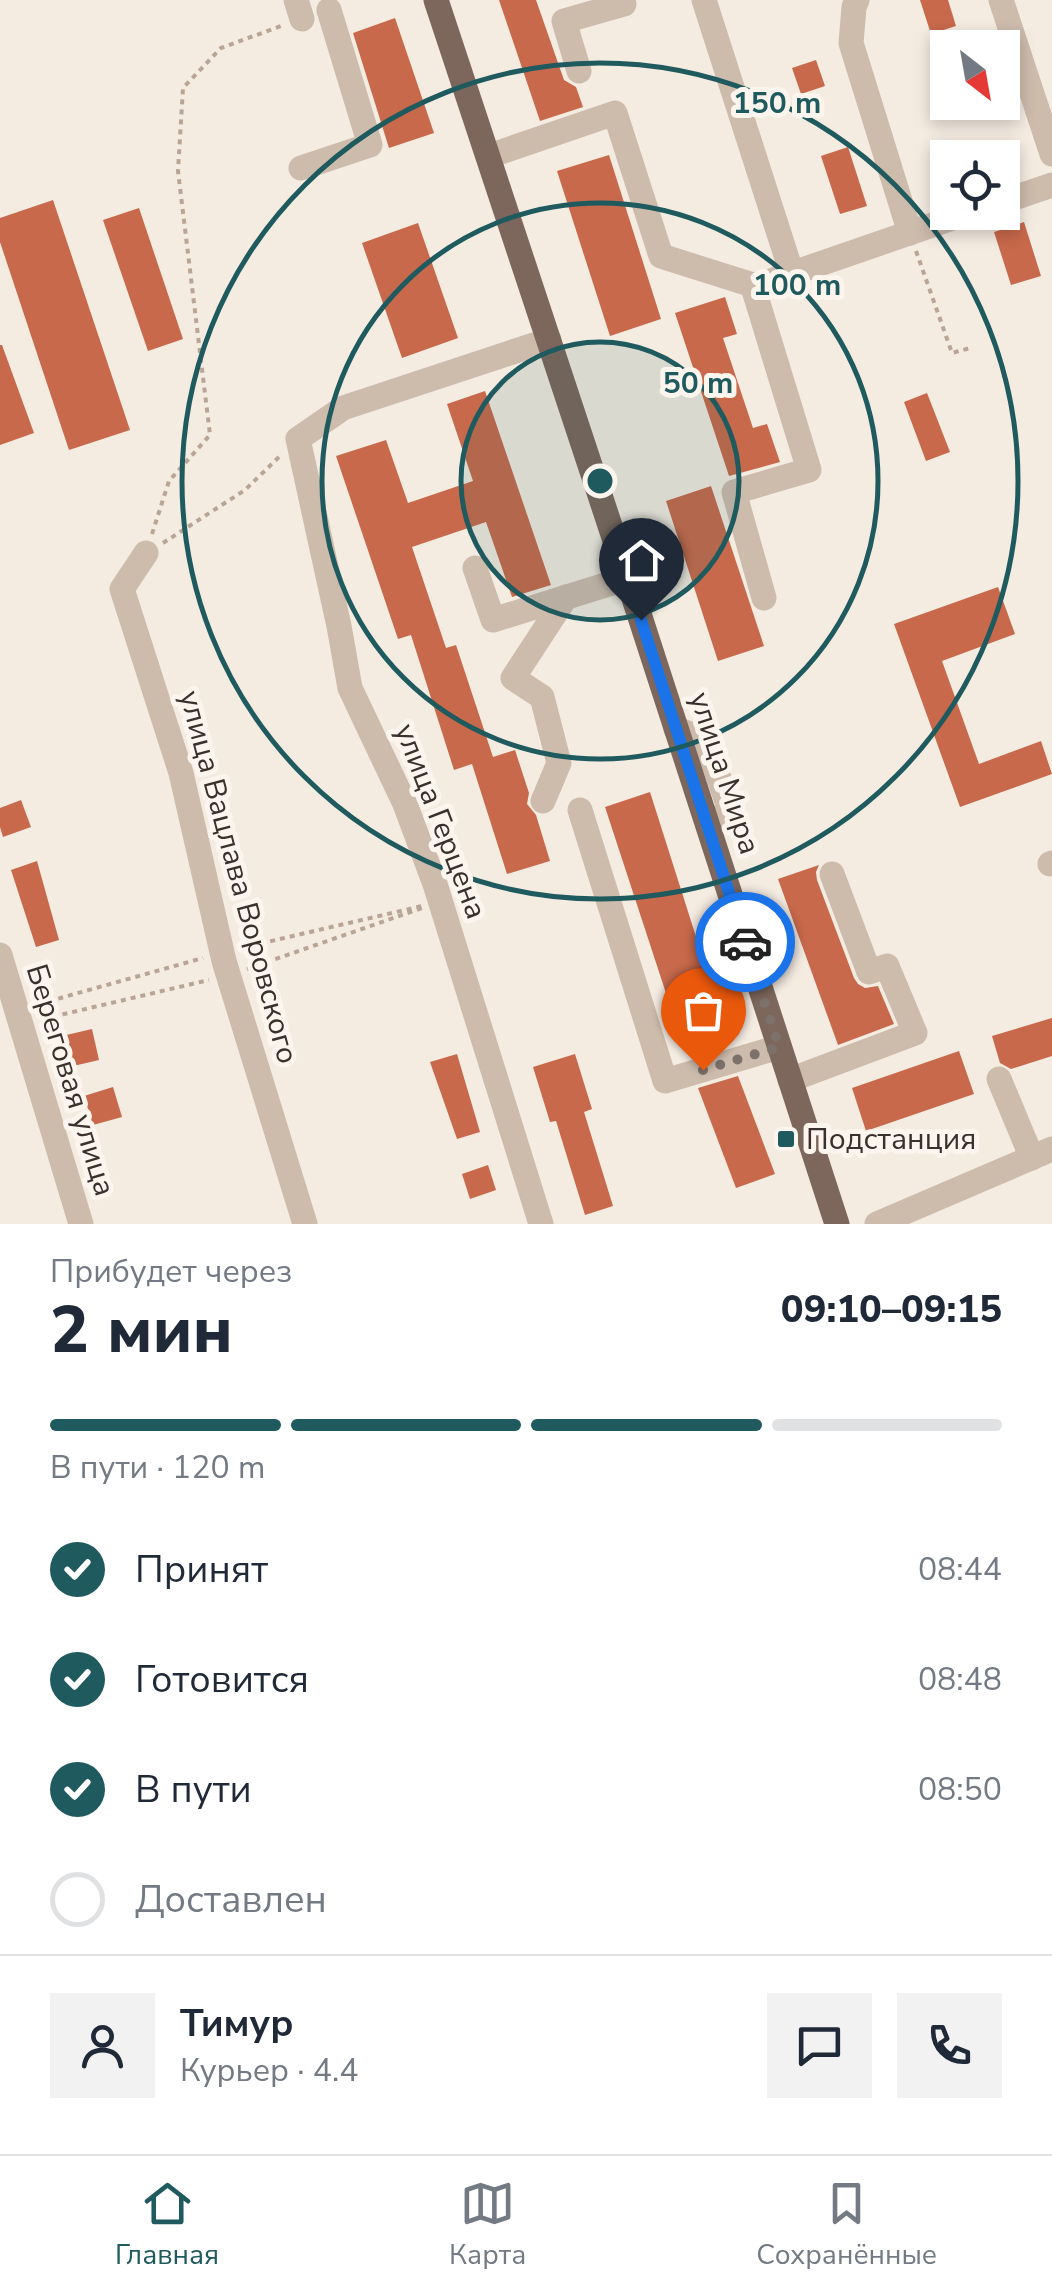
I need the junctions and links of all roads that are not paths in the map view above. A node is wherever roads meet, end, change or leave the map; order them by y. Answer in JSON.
{"nodes":[{"id":1,"x":436,"y":0,"type":"edge"},
{"id":2,"x":704,"y":0,"type":"edge"},
{"id":3,"x":857,"y":0,"type":"edge"},
{"id":4,"x":1001,"y":0,"type":"edge"},
{"id":5,"x":627,"y":1,"type":"edge"},
{"id":6,"x":329,"y":10,"type":"dead end"},
{"id":7,"x":579,"y":71,"type":"dead end"},
{"id":8,"x":1052,"y":154,"type":"edge"},
{"id":9,"x":489,"y":156,"type":"junction"},
{"id":10,"x":301,"y":168,"type":"dead end"},
{"id":11,"x":1052,"y":186,"type":"edge"},
{"id":12,"x":1020,"y":196,"type":"edge"},
{"id":13,"x":930,"y":225,"type":"edge"},
{"id":14,"x":910,"y":232,"type":"junction"},
{"id":15,"x":792,"y":274,"type":"junction"},
{"id":16,"x":754,"y":286,"type":"junction"},
{"id":17,"x":550,"y":340,"type":"junction"},
{"id":18,"x":146,"y":553,"type":"road end"},
{"id":19,"x":475,"y":568,"type":"dead end"},
{"id":20,"x":628,"y":578,"type":"junction"},
{"id":21,"x":566,"y":597,"type":"junction"},
{"id":22,"x":764,"y":598,"type":"dead end"},
{"id":23,"x":543,"y":801,"type":"dead end"},
{"id":24,"x":580,"y":810,"type":"dead end"},
{"id":25,"x":832,"y":874,"type":"dead end"},
{"id":26,"x":0,"y":955,"type":"edge"},
{"id":27,"x":779,"y":1047,"type":"junction"},
{"id":28,"x":999,"y":1079,"type":"dead end"},
{"id":29,"x":790,"y":1080,"type":"junction"},
{"id":30,"x":1042,"y":1153,"type":"edge"},
{"id":31,"x":80,"y":1224,"type":"edge"},
{"id":32,"x":305,"y":1224,"type":"edge"},
{"id":33,"x":540,"y":1224,"type":"edge"},
{"id":34,"x":836,"y":1224,"type":"edge"},
{"id":35,"x":878,"y":1224,"type":"edge"}],
"edges":[{"from":1,"to":9,"type":"main road","name":"улица Мира"},
{"from":2,"to":15,"type":"street"},
{"from":3,"to":14,"type":"street"},
{"from":4,"to":8,"type":"street"},
{"from":5,"to":7,"type":"street"},
{"from":6,"to":10,"type":"street"},
{"from":9,"to":16,"type":"street"},
{"from":9,"to":17,"type":"main road","name":"улица Мира"},
{"from":11,"to":12,"type":"street"},
{"from":13,"to":14,"type":"street"},
{"from":14,"to":15,"type":"street"},
{"from":15,"to":16,"type":"street"},
{"from":16,"to":22,"type":"street"},
{"from":17,"to":20,"type":"main road","name":"улица Мира"},
{"from":17,"to":33,"type":"street","name":"улица Герцена"},
{"from":18,"to":32,"type":"street","name":"улица Вацлава Воровского"},
{"from":19,"to":21,"type":"street"},
{"from":20,"to":21,"type":"street"},
{"from":20,"to":27,"type":"main road","name":"улица Мира"},
{"from":21,"to":23,"type":"street"},
{"from":24,"to":27,"type":"street"},
{"from":25,"to":29,"type":"street"},
{"from":26,"to":31,"type":"street","name":"Береговая улица"},
{"from":27,"to":29,"type":"main road","name":"улица Мира"},
{"from":28,"to":30,"type":"street"},
{"from":29,"to":34,"type":"main road","name":"улица Мира"},
{"from":30,"to":35,"type":"street"}]}
